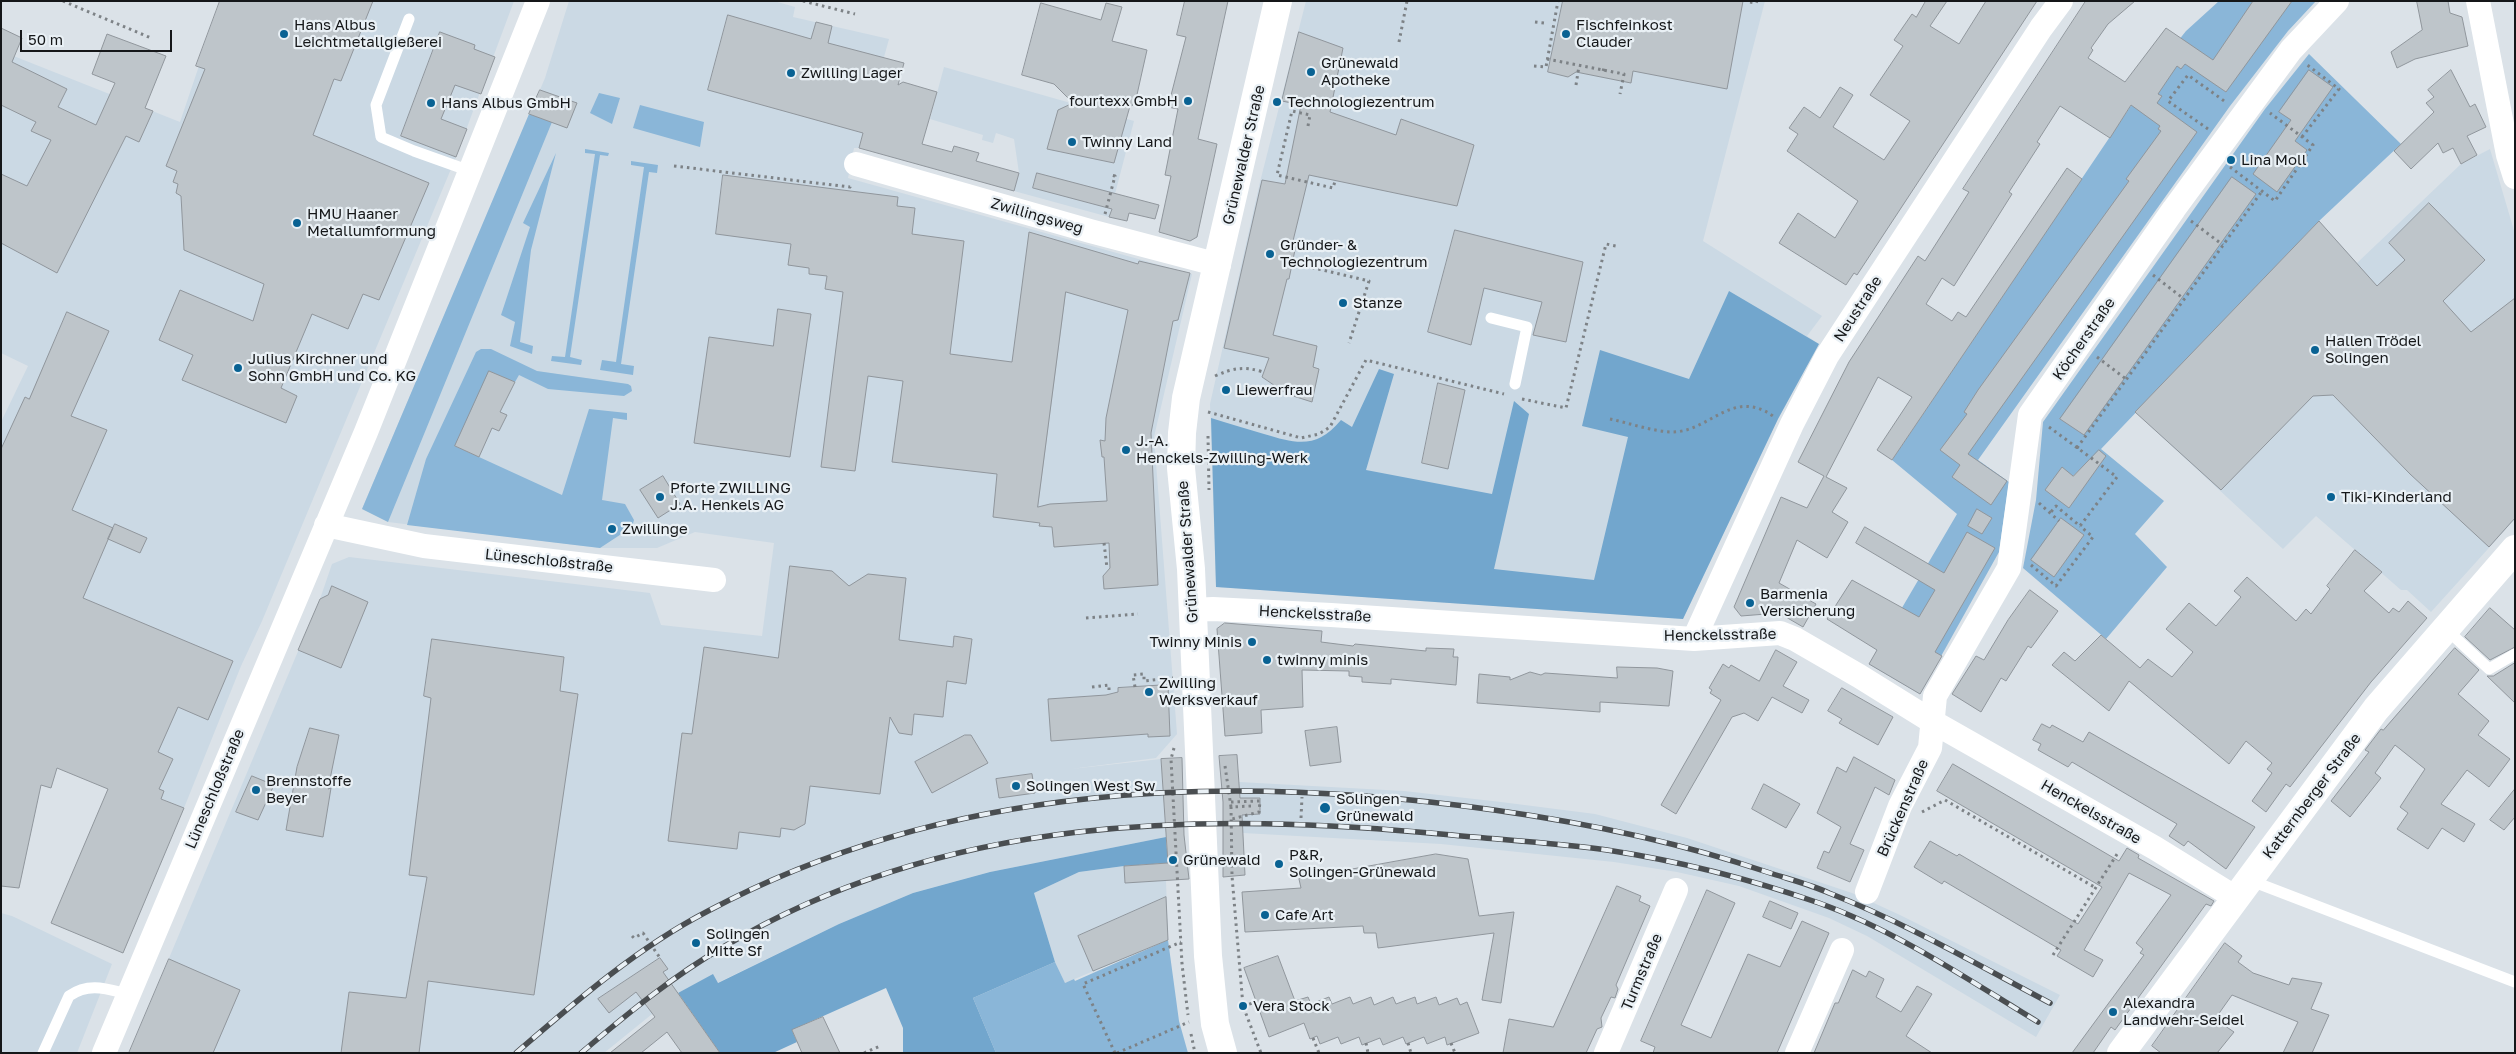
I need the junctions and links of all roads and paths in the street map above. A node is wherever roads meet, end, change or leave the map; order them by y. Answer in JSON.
{"nodes":[{"id":1,"x":63,"y":1,"type":"edge"},
{"id":2,"x":538,"y":1,"type":"edge"},
{"id":3,"x":803,"y":1,"type":"edge"},
{"id":4,"x":1278,"y":1,"type":"edge"},
{"id":5,"x":1406,"y":1,"type":"edge"},
{"id":6,"x":1558,"y":1,"type":"edge"},
{"id":7,"x":1757,"y":1,"type":"edge"},
{"id":8,"x":2061,"y":1,"type":"edge"},
{"id":9,"x":2337,"y":1,"type":"edge"},
{"id":10,"x":2478,"y":1,"type":"edge"},
{"id":11,"x":1750,"y":2,"type":"edge"},
{"id":12,"x":855,"y":14,"type":"dead end"},
{"id":13,"x":409,"y":19,"type":"dead end"},
{"id":14,"x":1535,"y":22,"type":"dead end"},
{"id":15,"x":1544,"y":23,"type":"dead end"},
{"id":16,"x":151,"y":38,"type":"dead end"},
{"id":17,"x":1398,"y":42,"type":"dead end"},
{"id":18,"x":2291,"y":50,"type":"junction"},
{"id":19,"x":1547,"y":59,"type":"junction"},
{"id":20,"x":1604,"y":65,"type":"dead end"},
{"id":21,"x":1534,"y":66,"type":"dead end"},
{"id":22,"x":1579,"y":66,"type":"junction"},
{"id":23,"x":1603,"y":71,"type":"junction"},
{"id":24,"x":1576,"y":85,"type":"dead end"},
{"id":25,"x":1620,"y":94,"type":"dead end"},
{"id":26,"x":2249,"y":107,"type":"junction"},
{"id":27,"x":1308,"y":126,"type":"dead end"},
{"id":28,"x":2302,"y":137,"type":"junction"},
{"id":29,"x":2219,"y":147,"type":"junction"},
{"id":30,"x":856,"y":164,"type":"joint"},
{"id":31,"x":674,"y":166,"type":"dead end"},
{"id":32,"x":470,"y":171,"type":"junction"},
{"id":33,"x":1111,"y":175,"type":"dead end"},
{"id":34,"x":2515,"y":177,"type":"edge"},
{"id":35,"x":1335,"y":181,"type":"dead end"},
{"id":36,"x":2262,"y":190,"type":"junction"},
{"id":37,"x":2174,"y":209,"type":"junction"},
{"id":38,"x":1100,"y":234,"type":"junction"},
{"id":39,"x":2223,"y":245,"type":"junction"},
{"id":40,"x":1616,"y":246,"type":"dead end"},
{"id":41,"x":1292,"y":263,"type":"dead end"},
{"id":42,"x":2137,"y":263,"type":"junction"},
{"id":43,"x":1219,"y":264,"type":"junction"},
{"id":44,"x":2184,"y":299,"type":"junction"},
{"id":45,"x":1491,"y":318,"type":"dead end"},
{"id":46,"x":1349,"y":343,"type":"dead end"},
{"id":47,"x":2081,"y":344,"type":"junction"},
{"id":48,"x":1263,"y":372,"type":"dead end"},
{"id":49,"x":1214,"y":377,"type":"dead end"},
{"id":50,"x":2126,"y":380,"type":"junction"},
{"id":51,"x":1516,"y":384,"type":"dead end"},
{"id":52,"x":1510,"y":396,"type":"dead end"},
{"id":53,"x":1520,"y":398,"type":"dead end"},
{"id":54,"x":1207,"y":412,"type":"dead end"},
{"id":55,"x":2030,"y":415,"type":"junction"},
{"id":56,"x":1610,"y":419,"type":"dead end"},
{"id":57,"x":1792,"y":424,"type":"junction"},
{"id":58,"x":2077,"y":448,"type":"junction"},
{"id":59,"x":2050,"y":513,"type":"dead end"},
{"id":60,"x":326,"y":525,"type":"junction"},
{"id":61,"x":2080,"y":526,"type":"junction"},
{"id":62,"x":1104,"y":544,"type":"dead end"},
{"id":63,"x":2012,"y":548,"type":"junction"},
{"id":64,"x":2515,"y":549,"type":"edge"},
{"id":65,"x":1107,"y":568,"type":"dead end"},
{"id":66,"x":714,"y":580,"type":"dead end"},
{"id":67,"x":1192,"y":610,"type":"junction"},
{"id":68,"x":1138,"y":614,"type":"dead end"},
{"id":69,"x":1086,"y":618,"type":"dead end"},
{"id":70,"x":2445,"y":628,"type":"junction"},
{"id":71,"x":1694,"y":639,"type":"junction"},
{"id":72,"x":2515,"y":654,"type":"edge"},
{"id":73,"x":1176,"y":678,"type":"dead end"},
{"id":74,"x":1092,"y":687,"type":"dead end"},
{"id":75,"x":1135,"y":687,"type":"dead end"},
{"id":76,"x":1109,"y":693,"type":"dead end"},
{"id":77,"x":1933,"y":722,"type":"junction"},
{"id":78,"x":1170,"y":759,"type":"dead end"},
{"id":79,"x":1225,"y":765,"type":"dead end"},
{"id":80,"x":1302,"y":797,"type":"dead end"},
{"id":81,"x":1231,"y":802,"type":"junction"},
{"id":82,"x":1251,"y":806,"type":"dead end"},
{"id":83,"x":1231,"y":807,"type":"junction"},
{"id":84,"x":1919,"y":814,"type":"dead end"},
{"id":85,"x":1301,"y":818,"type":"dead end"},
{"id":86,"x":1232,"y":819,"type":"junction"},
{"id":87,"x":2130,"y":834,"type":"junction"},
{"id":88,"x":1178,"y":888,"type":"dead end"},
{"id":89,"x":2096,"y":888,"type":"junction"},
{"id":90,"x":2242,"y":889,"type":"junction"},
{"id":91,"x":1676,"y":890,"type":"dead end"},
{"id":92,"x":1867,"y":892,"type":"dead end"},
{"id":93,"x":632,"y":936,"type":"dead end"},
{"id":94,"x":1181,"y":942,"type":"dead end"},
{"id":95,"x":1842,"y":950,"type":"dead end"},
{"id":96,"x":2053,"y":956,"type":"dead end"},
{"id":97,"x":660,"y":958,"type":"dead end"},
{"id":98,"x":2515,"y":982,"type":"edge"},
{"id":99,"x":128,"y":994,"type":"junction"},
{"id":100,"x":1256,"y":1002,"type":"dead end"},
{"id":101,"x":1243,"y":1006,"type":"junction"},
{"id":102,"x":1189,"y":1022,"type":"dead end"},
{"id":103,"x":1313,"y":1038,"type":"dead end"},
{"id":104,"x":1366,"y":1043,"type":"dead end"},
{"id":105,"x":1408,"y":1043,"type":"dead end"},
{"id":106,"x":1451,"y":1043,"type":"dead end"},
{"id":107,"x":1193,"y":1044,"type":"dead end"},
{"id":108,"x":880,"y":1046,"type":"dead end"},
{"id":109,"x":43,"y":1053,"type":"edge"},
{"id":110,"x":104,"y":1053,"type":"edge"},
{"id":111,"x":864,"y":1053,"type":"edge"},
{"id":112,"x":1116,"y":1053,"type":"edge"},
{"id":113,"x":1195,"y":1053,"type":"edge"},
{"id":114,"x":1223,"y":1053,"type":"edge"},
{"id":115,"x":1261,"y":1053,"type":"edge"},
{"id":116,"x":1319,"y":1053,"type":"edge"},
{"id":117,"x":1368,"y":1053,"type":"edge"},
{"id":118,"x":1411,"y":1053,"type":"edge"},
{"id":119,"x":1455,"y":1053,"type":"edge"},
{"id":120,"x":1606,"y":1053,"type":"edge"},
{"id":121,"x":1797,"y":1053,"type":"edge"},
{"id":122,"x":2121,"y":1053,"type":"edge"}],
"edges":[{"from":1,"to":16,"type":"path"},
{"from":2,"to":32,"type":"street","name":"Lüneschloßstraße"},
{"from":3,"to":12,"type":"path"},
{"from":4,"to":43,"type":"main road","name":"Grünewalder Straße"},
{"from":5,"to":17,"type":"path"},
{"from":6,"to":19,"type":"path"},
{"from":7,"to":11,"type":"path"},
{"from":8,"to":57,"type":"street","name":"Neustraße"},
{"from":9,"to":18,"type":"street","name":"Köcherstraße"},
{"from":10,"to":34,"type":"street"},
{"from":13,"to":32,"type":"lane"},
{"from":14,"to":15,"type":"path"},
{"from":18,"to":26,"type":"street","name":"Köcherstraße"},
{"from":18,"to":28,"type":"path"},
{"from":19,"to":21,"type":"path"},
{"from":19,"to":22,"type":"path"},
{"from":20,"to":23,"type":"path"},
{"from":22,"to":23,"type":"path"},
{"from":22,"to":24,"type":"path"},
{"from":23,"to":25,"type":"path"},
{"from":26,"to":28,"type":"path"},
{"from":26,"to":29,"type":"street","name":"Köcherstraße"},
{"from":26,"to":29,"type":"path"},
{"from":27,"to":35,"type":"path"},
{"from":28,"to":36,"type":"path"},
{"from":29,"to":36,"type":"path"},
{"from":29,"to":37,"type":"street","name":"Köcherstraße"},
{"from":30,"to":31,"type":"path"},
{"from":30,"to":38,"type":"street","name":"Zwillingsweg"},
{"from":32,"to":60,"type":"street","name":"Lüneschloßstraße"},
{"from":33,"to":38,"type":"path"},
{"from":36,"to":39,"type":"path"},
{"from":37,"to":39,"type":"path"},
{"from":37,"to":42,"type":"street","name":"Köcherstraße"},
{"from":38,"to":43,"type":"street","name":"Zwillingsweg"},
{"from":39,"to":44,"type":"path"},
{"from":40,"to":53,"type":"path"},
{"from":41,"to":46,"type":"path"},
{"from":42,"to":44,"type":"path"},
{"from":42,"to":47,"type":"street","name":"Köcherstraße"},
{"from":43,"to":67,"type":"main road","name":"Grünewalder Straße"},
{"from":44,"to":50,"type":"path"},
{"from":45,"to":51,"type":"lane"},
{"from":47,"to":50,"type":"path"},
{"from":47,"to":55,"type":"street","name":"Köcherstraße"},
{"from":48,"to":49,"type":"path"},
{"from":50,"to":58,"type":"path"},
{"from":52,"to":54,"type":"path"},
{"from":55,"to":58,"type":"path"},
{"from":55,"to":63,"type":"street","name":"Köcherstraße"},
{"from":56,"to":57,"type":"path"},
{"from":57,"to":71,"type":"street","name":"Neustraße"},
{"from":58,"to":61,"type":"path"},
{"from":59,"to":61,"type":"path"},
{"from":60,"to":66,"type":"street","name":"Lüneschloßstraße"},
{"from":60,"to":99,"type":"street","name":"Lüneschloßstraße"},
{"from":61,"to":63,"type":"path"},
{"from":62,"to":65,"type":"path"},
{"from":63,"to":77,"type":"street","name":"Köcherstraße"},
{"from":64,"to":70,"type":"main road","name":"Katternberger Straße"},
{"from":67,"to":71,"type":"street","name":"Henckelsstraße"},
{"from":67,"to":114,"type":"main road","name":"Grünewalder Straße"},
{"from":68,"to":69,"type":"path"},
{"from":70,"to":72,"type":"lane"},
{"from":70,"to":90,"type":"main road","name":"Katternberger Straße"},
{"from":71,"to":77,"type":"street","name":"Henckelsstraße"},
{"from":73,"to":75,"type":"path"},
{"from":74,"to":76,"type":"path"},
{"from":77,"to":87,"type":"street","name":"Henckelsstraße"},
{"from":77,"to":92,"type":"street","name":"Brückenstraße"},
{"from":78,"to":88,"type":"path"},
{"from":79,"to":81,"type":"path"},
{"from":80,"to":85,"type":"path"},
{"from":81,"to":83,"type":"path"},
{"from":81,"to":86,"type":"path"},
{"from":82,"to":83,"type":"path"},
{"from":83,"to":86,"type":"path"},
{"from":84,"to":89,"type":"path"},
{"from":86,"to":101,"type":"path"},
{"from":87,"to":89,"type":"path"},
{"from":87,"to":90,"type":"street","name":"Henckelsstraße"},
{"from":89,"to":96,"type":"path"},
{"from":90,"to":98,"type":"lane"},
{"from":90,"to":122,"type":"main road","name":"Katternberger Straße"},
{"from":91,"to":120,"type":"street","name":"Turmstraße"},
{"from":93,"to":97,"type":"path"},
{"from":94,"to":112,"type":"path"},
{"from":95,"to":121,"type":"street"},
{"from":99,"to":109,"type":"lane"},
{"from":99,"to":110,"type":"street","name":"Lüneschloßstraße"},
{"from":100,"to":101,"type":"path"},
{"from":101,"to":115,"type":"path"},
{"from":102,"to":112,"type":"path"},
{"from":103,"to":116,"type":"path"},
{"from":104,"to":117,"type":"path"},
{"from":105,"to":118,"type":"path"},
{"from":106,"to":119,"type":"path"},
{"from":107,"to":113,"type":"path"},
{"from":108,"to":111,"type":"path"}]}
